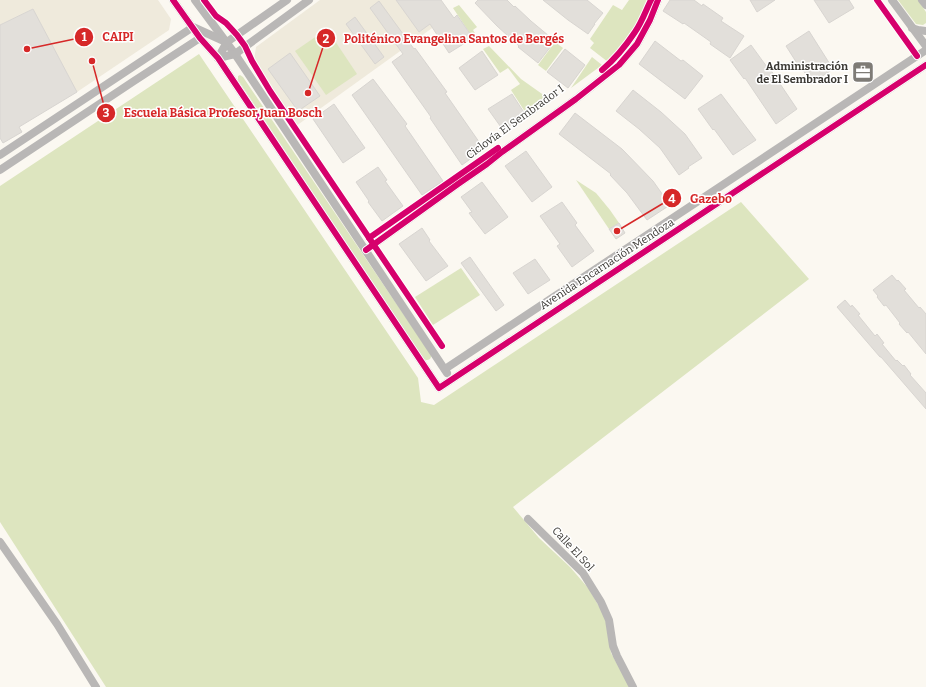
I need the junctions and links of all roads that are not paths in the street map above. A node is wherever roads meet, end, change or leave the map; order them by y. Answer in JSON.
{"nodes":[{"id":1,"x":173,"y":0,"type":"edge"},
{"id":2,"x":195,"y":0,"type":"edge"},
{"id":3,"x":286,"y":0,"type":"edge"},
{"id":4,"x":309,"y":0,"type":"edge"},
{"id":5,"x":658,"y":0,"type":"edge"},
{"id":6,"x":892,"y":0,"type":"edge"},
{"id":7,"x":922,"y":0,"type":"edge"},
{"id":8,"x":926,"y":5,"type":"edge"},
{"id":9,"x":192,"y":27,"type":"junction"},
{"id":10,"x":912,"y":28,"type":"junction"},
{"id":11,"x":926,"y":31,"type":"edge"},
{"id":12,"x":200,"y":38,"type":"junction"},
{"id":13,"x":227,"y":42,"type":"junction"},
{"id":14,"x":926,"y":46,"type":"edge"},
{"id":15,"x":926,"y":50,"type":"edge"},
{"id":16,"x":235,"y":54,"type":"junction"},
{"id":17,"x":218,"y":58,"type":"junction"},
{"id":18,"x":926,"y":65,"type":"edge"},
{"id":19,"x":0,"y":155,"type":"edge"},
{"id":20,"x":0,"y":170,"type":"edge"},
{"id":21,"x":366,"y":250,"type":"junction"},
{"id":22,"x":445,"y":369,"type":"junction"},
{"id":23,"x":451,"y":379,"type":"junction"},
{"id":24,"x":528,"y":519,"type":"dead end"},
{"id":25,"x":0,"y":542,"type":"edge"},
{"id":26,"x":96,"y":687,"type":"edge"},
{"id":27,"x":633,"y":687,"type":"edge"}],
"edges":[{"from":1,"to":9,"type":"street"},
{"from":2,"to":13,"type":"street"},
{"from":3,"to":13,"type":"street"},
{"from":4,"to":16,"type":"street"},
{"from":5,"to":21,"type":"street"},
{"from":6,"to":10,"type":"street"},
{"from":7,"to":8,"type":"street"},
{"from":9,"to":12,"type":"street"},
{"from":9,"to":13,"type":"street"},
{"from":9,"to":19,"type":"street"},
{"from":10,"to":11,"type":"street"},
{"from":10,"to":14,"type":"street"},
{"from":12,"to":17,"type":"street"},
{"from":12,"to":20,"type":"street"},
{"from":13,"to":16,"type":"street"},
{"from":13,"to":17,"type":"street"},
{"from":15,"to":22,"type":"street","name":"Avenida Encarnación Mendoza"},
{"from":16,"to":17,"type":"street"},
{"from":16,"to":21,"type":"street"},
{"from":17,"to":23,"type":"street","name":"Avenida Encarnación Mendoza"},
{"from":18,"to":23,"type":"street","name":"Avenida Encarnación Mendoza"},
{"from":21,"to":22,"type":"street"},
{"from":22,"to":23,"type":"street"},
{"from":24,"to":27,"type":"street","name":"Calle El Sol"},
{"from":25,"to":26,"type":"street"}]}
